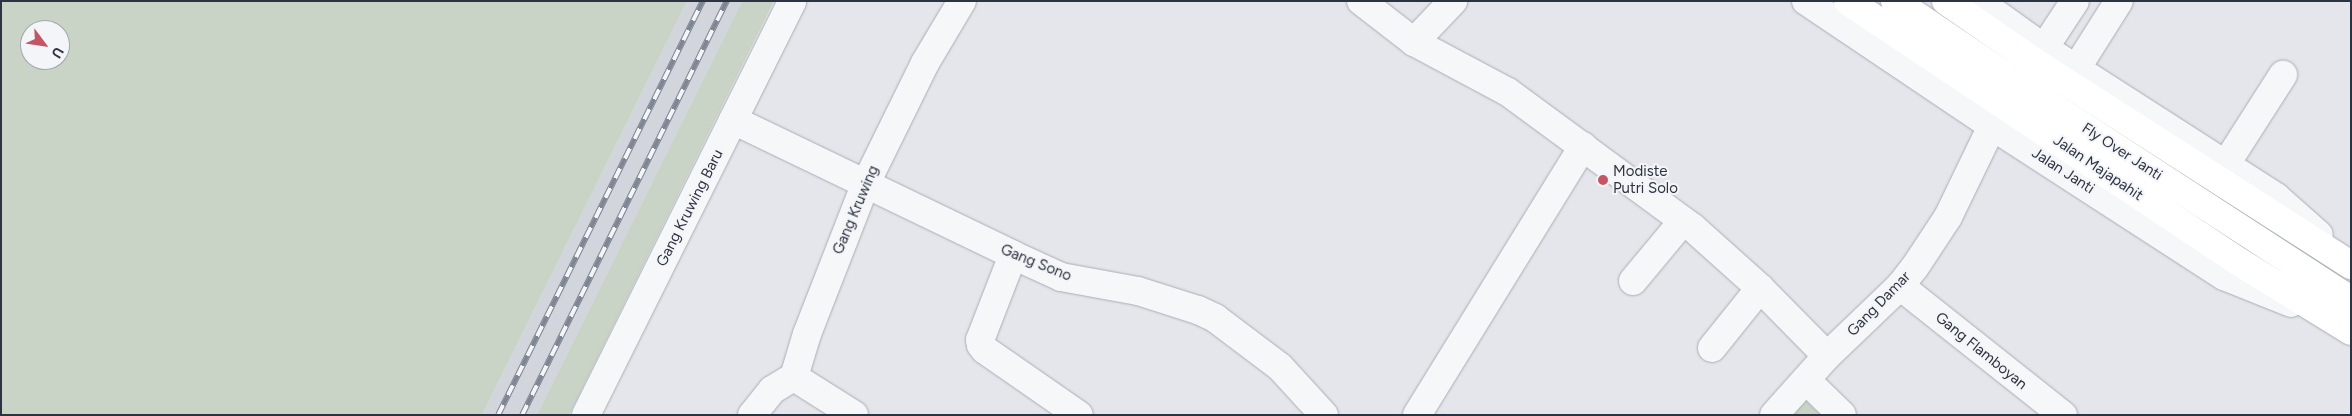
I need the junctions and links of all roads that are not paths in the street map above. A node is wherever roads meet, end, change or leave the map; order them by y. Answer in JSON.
{"nodes":[{"id":1,"x":792,"y":1,"type":"edge"},
{"id":2,"x":962,"y":1,"type":"edge"},
{"id":3,"x":1361,"y":1,"type":"edge"},
{"id":4,"x":1453,"y":1,"type":"edge"},
{"id":5,"x":1806,"y":1,"type":"edge"},
{"id":6,"x":1848,"y":1,"type":"edge"},
{"id":7,"x":1895,"y":1,"type":"edge"},
{"id":8,"x":1946,"y":1,"type":"edge"},
{"id":9,"x":1978,"y":1,"type":"edge"},
{"id":10,"x":2075,"y":1,"type":"edge"},
{"id":11,"x":2119,"y":1,"type":"edge"},
{"id":12,"x":1414,"y":42,"type":"junction"},
{"id":13,"x":2044,"y":48,"type":"junction"},
{"id":14,"x":2076,"y":68,"type":"junction"},
{"id":15,"x":2283,"y":75,"type":"dead end"},
{"id":16,"x":734,"y":120,"type":"junction"},
{"id":17,"x":1992,"y":126,"type":"junction"},
{"id":18,"x":1583,"y":146,"type":"junction"},
{"id":19,"x":2226,"y":164,"type":"junction"},
{"id":20,"x":866,"y":183,"type":"junction"},
{"id":21,"x":1683,"y":221,"type":"junction"},
{"id":22,"x":1013,"y":256,"type":"junction"},
{"id":23,"x":2351,"y":264,"type":"edge"},
{"id":24,"x":1633,"y":280,"type":"dead end"},
{"id":25,"x":1900,"y":286,"type":"junction"},
{"id":26,"x":1760,"y":288,"type":"junction"},
{"id":27,"x":2351,"y":300,"type":"edge"},
{"id":28,"x":2341,"y":325,"type":"edge"},
{"id":29,"x":1712,"y":348,"type":"dead end"},
{"id":30,"x":1828,"y":356,"type":"junction"},
{"id":31,"x":794,"y":377,"type":"junction"},
{"id":32,"x":1806,"y":380,"type":"junction"},
{"id":33,"x":586,"y":415,"type":"edge"},
{"id":34,"x":752,"y":415,"type":"edge"},
{"id":35,"x":854,"y":415,"type":"edge"},
{"id":36,"x":1079,"y":415,"type":"edge"},
{"id":37,"x":1324,"y":415,"type":"edge"},
{"id":38,"x":1416,"y":415,"type":"edge"},
{"id":39,"x":1774,"y":415,"type":"edge"},
{"id":40,"x":1842,"y":415,"type":"edge"},
{"id":41,"x":2063,"y":415,"type":"edge"}],
"edges":[{"from":1,"to":16,"type":"street","name":"Gang Kruwing Baru"},
{"from":2,"to":20,"type":"street","name":"Gang Kruwing"},
{"from":3,"to":12,"type":"street"},
{"from":4,"to":12,"type":"street"},
{"from":5,"to":17,"type":"street","name":"Jalan Janti"},
{"from":6,"to":28,"type":"highway","name":"Jalan Majapahit"},
{"from":7,"to":27,"type":"highway","name":"Fly Over Janti"},
{"from":8,"to":23,"type":"highway"},
{"from":9,"to":13,"type":"street"},
{"from":10,"to":13,"type":"street"},
{"from":11,"to":14,"type":"street"},
{"from":12,"to":18,"type":"street"},
{"from":13,"to":14,"type":"street"},
{"from":14,"to":19,"type":"street"},
{"from":15,"to":19,"type":"street"},
{"from":16,"to":20,"type":"street","name":"Gang Sono"},
{"from":16,"to":33,"type":"street","name":"Gang Kruwing Baru"},
{"from":17,"to":25,"type":"street","name":"Gang Damar"},
{"from":17,"to":28,"type":"street","name":"Jalan Janti"},
{"from":18,"to":21,"type":"street"},
{"from":18,"to":38,"type":"street"},
{"from":19,"to":23,"type":"street"},
{"from":20,"to":22,"type":"street","name":"Gang Sono"},
{"from":20,"to":31,"type":"street","name":"Gang Kruwing"},
{"from":21,"to":24,"type":"street"},
{"from":21,"to":26,"type":"street"},
{"from":22,"to":36,"type":"street"},
{"from":22,"to":37,"type":"street","name":"Gang Sono"},
{"from":25,"to":30,"type":"street","name":"Gang Damar"},
{"from":25,"to":41,"type":"street","name":"Gang Flamboyan"},
{"from":26,"to":29,"type":"street"},
{"from":26,"to":30,"type":"street"},
{"from":30,"to":32,"type":"street","name":"Gang Damar"},
{"from":31,"to":34,"type":"street"},
{"from":31,"to":35,"type":"street"},
{"from":32,"to":39,"type":"street","name":"Gang Damar"},
{"from":32,"to":40,"type":"street"}]}
